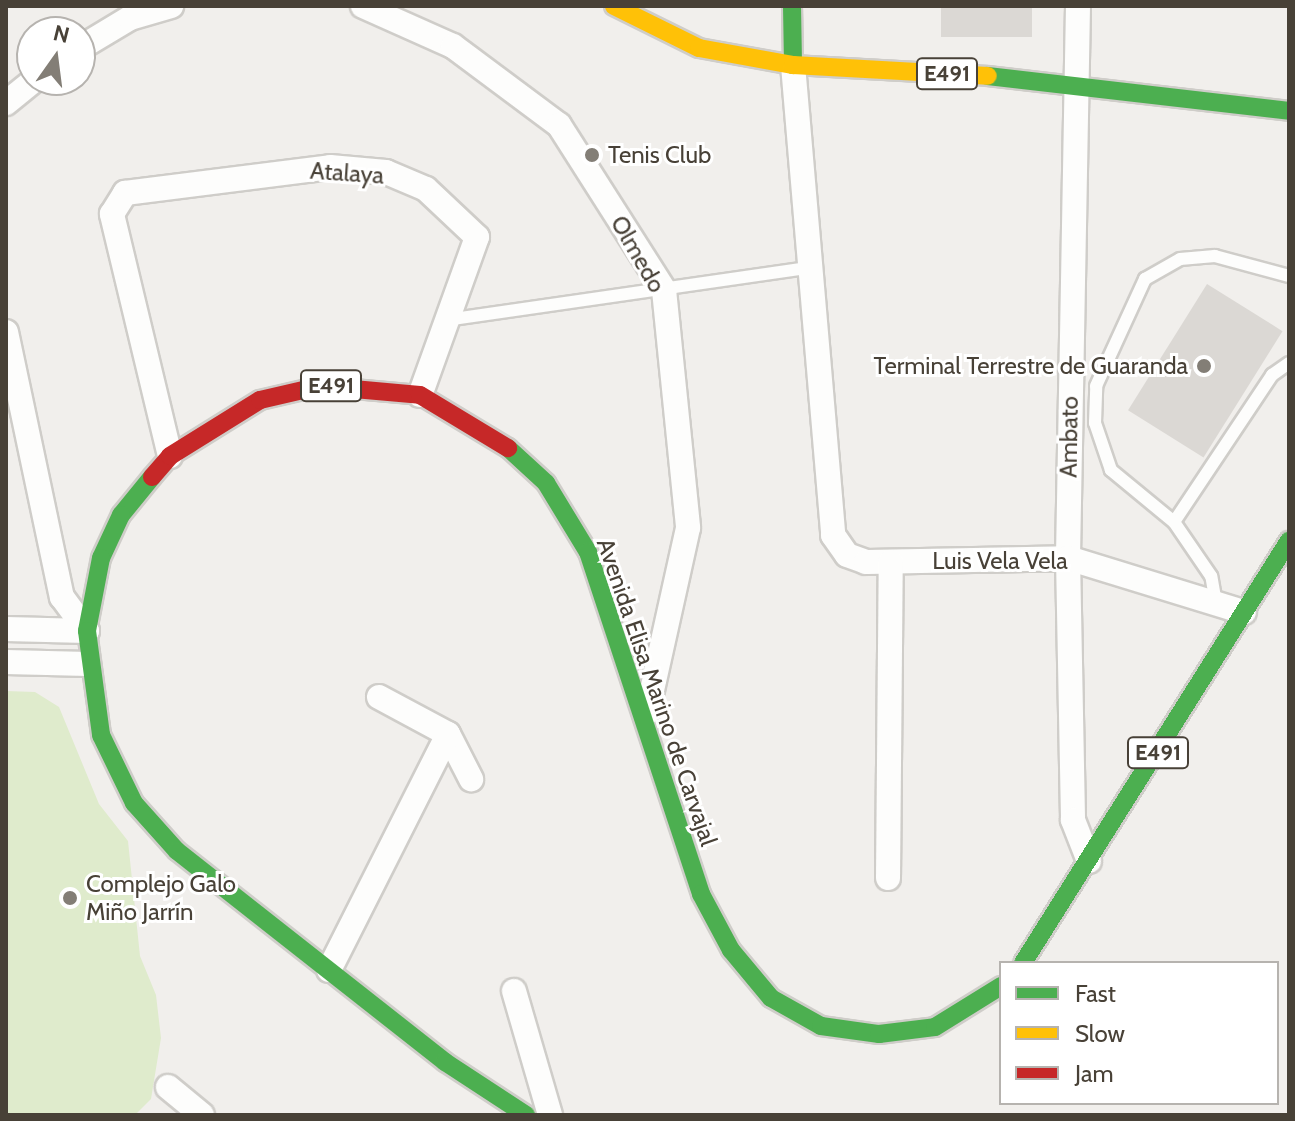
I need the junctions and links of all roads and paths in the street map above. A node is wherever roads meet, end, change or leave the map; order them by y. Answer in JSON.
{"nodes":[{"id":1,"x":171,"y":6,"type":"edge"},
{"id":2,"x":363,"y":6,"type":"edge"},
{"id":3,"x":614,"y":6,"type":"edge"},
{"id":4,"x":792,"y":6,"type":"edge"},
{"id":5,"x":1078,"y":6,"type":"edge"},
{"id":6,"x":96,"y":38,"type":"edge"},
{"id":7,"x":793,"y":65,"type":"junction"},
{"id":8,"x":1075,"y":81,"type":"junction"},
{"id":9,"x":1289,"y":111,"type":"edge"},
{"id":10,"x":805,"y":268,"type":"junction"},
{"id":11,"x":1289,"y":276,"type":"edge"},
{"id":12,"x":664,"y":290,"type":"junction"},
{"id":13,"x":453,"y":319,"type":"junction"},
{"id":14,"x":6,"y":332,"type":"edge"},
{"id":15,"x":1289,"y":363,"type":"edge"},
{"id":16,"x":420,"y":395,"type":"junction"},
{"id":17,"x":170,"y":456,"type":"junction"},
{"id":18,"x":1174,"y":522,"type":"junction"},
{"id":19,"x":1286,"y":552,"type":"edge"},
{"id":20,"x":1068,"y":558,"type":"junction"},
{"id":21,"x":891,"y":562,"type":"junction"},
{"id":22,"x":1216,"y":603,"type":"junction"},
{"id":23,"x":1244,"y":612,"type":"junction"},
{"id":24,"x":6,"y":629,"type":"edge"},
{"id":25,"x":87,"y":631,"type":"junction"},
{"id":26,"x":6,"y":662,"type":"edge"},
{"id":27,"x":88,"y":664,"type":"junction"},
{"id":28,"x":379,"y":697,"type":"dead end"},
{"id":29,"x":645,"y":719,"type":"junction"},
{"id":30,"x":448,"y":734,"type":"junction"},
{"id":31,"x":471,"y":779,"type":"dead end"},
{"id":32,"x":1090,"y":864,"type":"junction"},
{"id":33,"x":888,"y":878,"type":"dead end"},
{"id":34,"x":1024,"y":961,"type":"edge"},
{"id":35,"x":329,"y":970,"type":"junction"},
{"id":36,"x":999,"y":987,"type":"edge"},
{"id":37,"x":514,"y":991,"type":"dead end"},
{"id":38,"x":168,"y":1087,"type":"dead end"},
{"id":39,"x":202,"y":1115,"type":"edge"},
{"id":40,"x":526,"y":1115,"type":"edge"},
{"id":41,"x":550,"y":1115,"type":"edge"}],
"edges":[{"from":1,"to":6,"type":"street"},
{"from":2,"to":12,"type":"street","name":"Olmedo"},
{"from":3,"to":7,"type":"main road","number":"E491"},
{"from":4,"to":7,"type":"main road"},
{"from":5,"to":8,"type":"street","name":"Ambato"},
{"from":7,"to":8,"type":"main road","number":"E491"},
{"from":7,"to":10,"type":"street"},
{"from":8,"to":9,"type":"main road","number":"E491"},
{"from":8,"to":20,"type":"street","name":"Ambato"},
{"from":10,"to":12,"type":"lane"},
{"from":10,"to":21,"type":"street","name":"Luis Vela Vela"},
{"from":11,"to":18,"type":"lane"},
{"from":12,"to":13,"type":"lane"},
{"from":12,"to":29,"type":"street","name":"Olmedo"},
{"from":13,"to":16,"type":"street"},
{"from":13,"to":17,"type":"street","name":"Atalaya"},
{"from":14,"to":25,"type":"street"},
{"from":15,"to":18,"type":"lane"},
{"from":16,"to":17,"type":"main road","name":"Avenida Elisa Marino de Carvajal","number":"E491"},
{"from":16,"to":29,"type":"main road","name":"Avenida Elisa Marino de Carvajal","number":"E491"},
{"from":17,"to":25,"type":"main road","name":"Avenida Elisa Marino de Carvajal","number":"E491"},
{"from":18,"to":22,"type":"lane"},
{"from":19,"to":23,"type":"main road","number":"E491"},
{"from":20,"to":21,"type":"street","name":"Luis Vela Vela"},
{"from":20,"to":22,"type":"street","name":"Luis Vela Vela"},
{"from":20,"to":32,"type":"street","name":"Ambato"},
{"from":21,"to":33,"type":"street"},
{"from":22,"to":23,"type":"street","name":"Luis Vela Vela"},
{"from":23,"to":32,"type":"main road","number":"E491"},
{"from":24,"to":25,"type":"street"},
{"from":25,"to":27,"type":"main road","name":"Avenida Elisa Marino de Carvajal","number":"E491"},
{"from":26,"to":27,"type":"street"},
{"from":27,"to":35,"type":"main road","name":"Avenida Elisa Marino de Carvajal","number":"E491"},
{"from":28,"to":30,"type":"street"},
{"from":29,"to":36,"type":"main road","name":"Avenida Elisa Marino de Carvajal","number":"E491"},
{"from":30,"to":31,"type":"street"},
{"from":30,"to":35,"type":"street"},
{"from":32,"to":34,"type":"main road","number":"E491"},
{"from":35,"to":40,"type":"main road","name":"Avenida Elisa Marino de Carvajal","number":"E491"},
{"from":37,"to":41,"type":"street"},
{"from":38,"to":39,"type":"street"}]}
